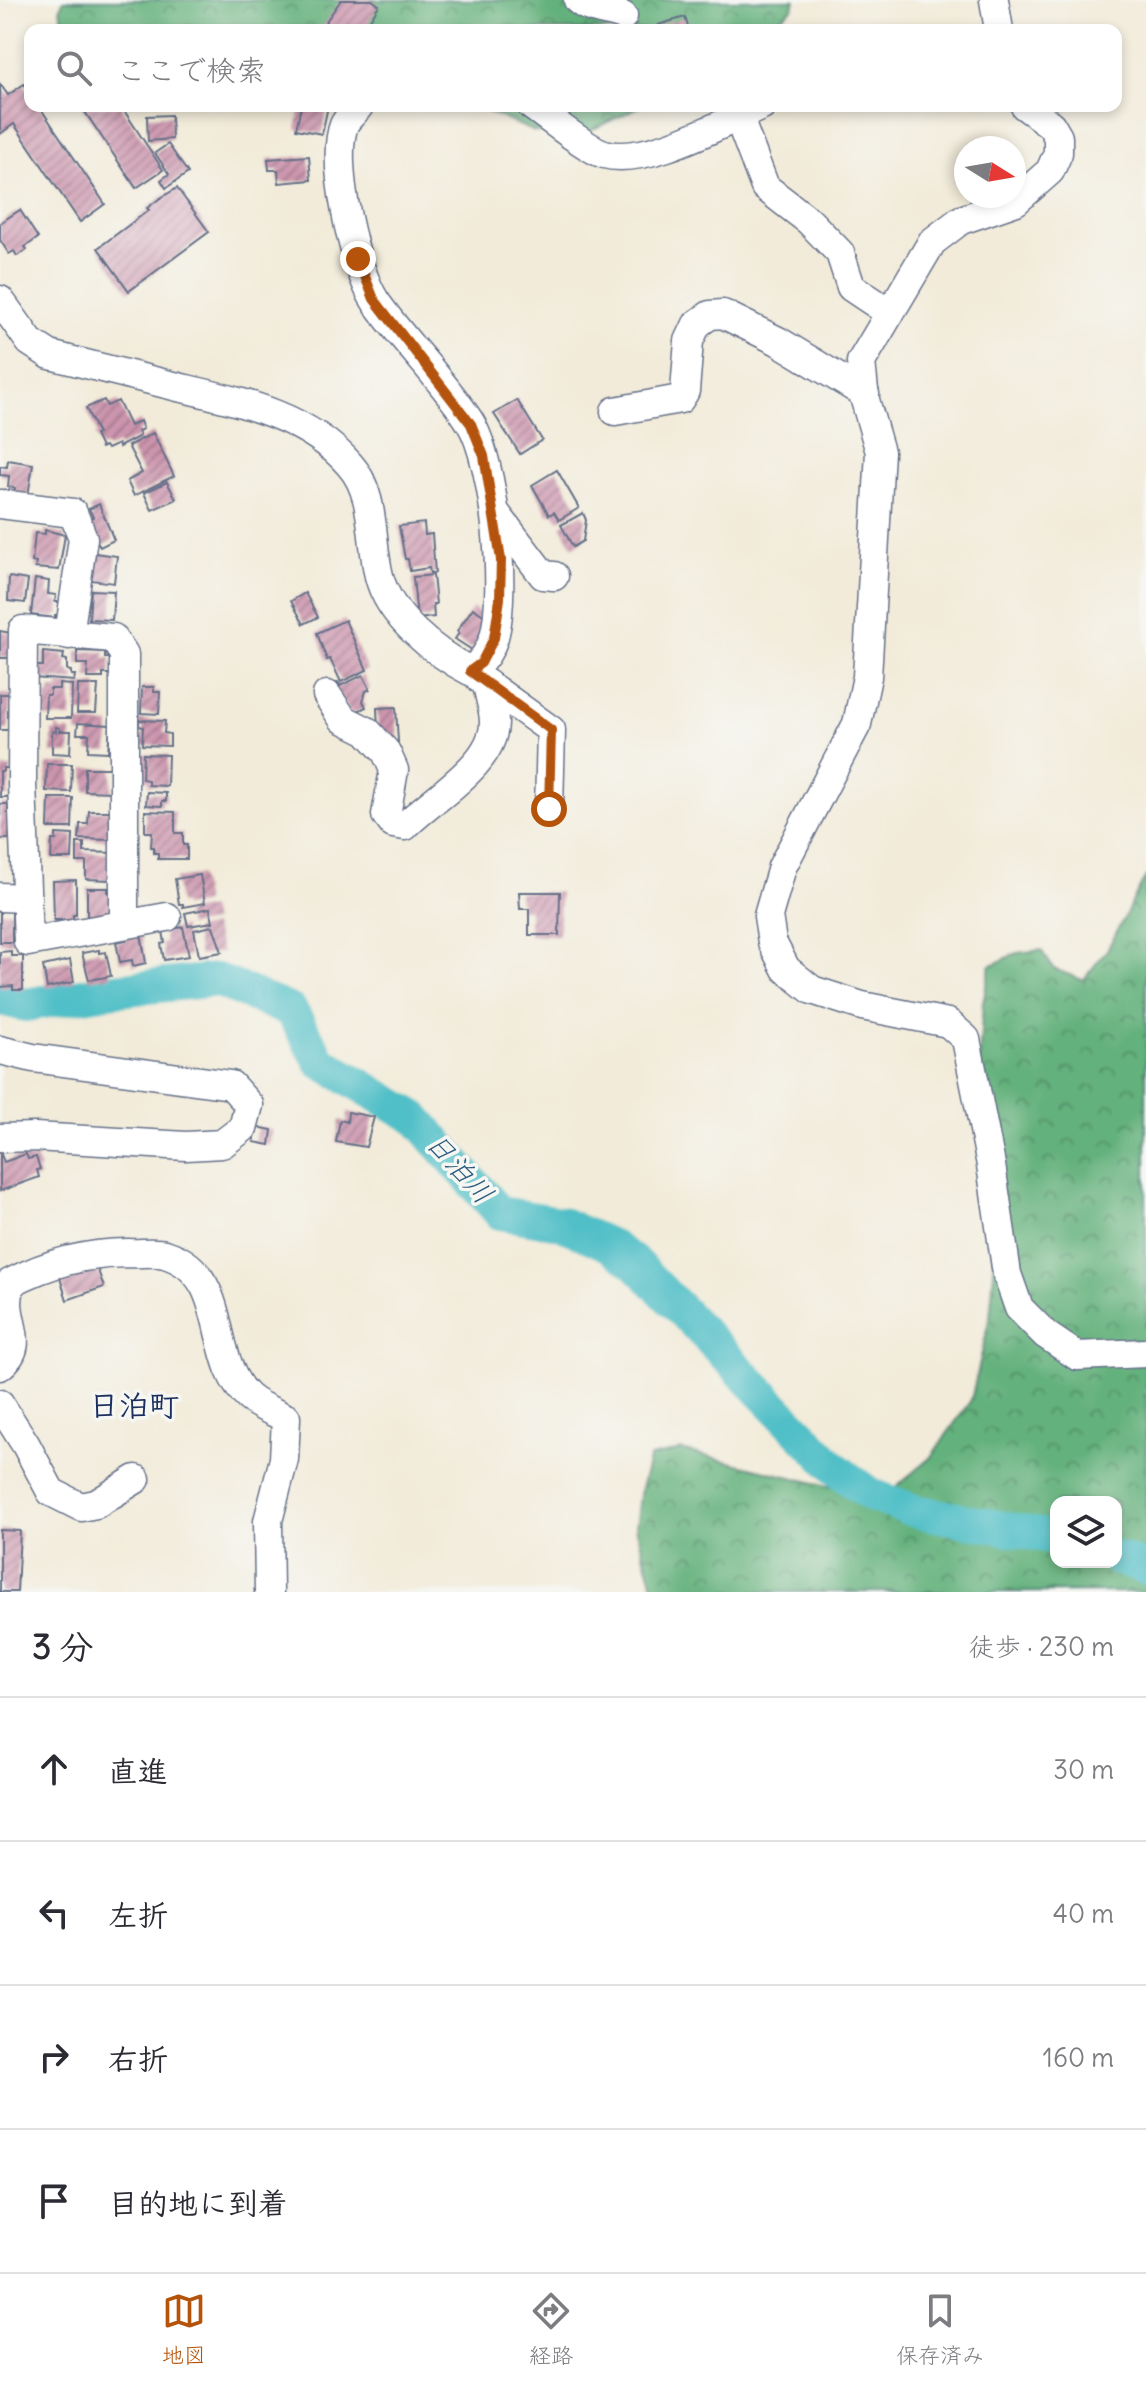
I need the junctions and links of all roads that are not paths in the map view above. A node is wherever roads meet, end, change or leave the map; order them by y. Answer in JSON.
{"nodes":[{"id":1,"x":578,"y":0,"type":"edge"},
{"id":2,"x":994,"y":0,"type":"edge"},
{"id":3,"x":623,"y":16,"type":"dead end"},
{"id":4,"x":998,"y":24,"type":"edge"},
{"id":5,"x":354,"y":112,"type":"edge"},
{"id":6,"x":541,"y":112,"type":"edge"},
{"id":7,"x":748,"y":112,"type":"edge"},
{"id":8,"x":750,"y":112,"type":"edge"},
{"id":9,"x":1033,"y":112,"type":"edge"},
{"id":10,"x":0,"y":300,"type":"edge"},
{"id":11,"x":890,"y":313,"type":"junction"},
{"id":12,"x":865,"y":394,"type":"junction"},
{"id":13,"x":615,"y":411,"type":"dead end"},
{"id":14,"x":0,"y":504,"type":"edge"},
{"id":15,"x":492,"y":508,"type":"junction"},
{"id":16,"x":554,"y":576,"type":"dead end"},
{"id":17,"x":69,"y":635,"type":"junction"},
{"id":18,"x":479,"y":678,"type":"junction"},
{"id":19,"x":327,"y":695,"type":"dead end"},
{"id":20,"x":549,"y":809,"type":"dead end"},
{"id":21,"x":13,"y":898,"type":"edge"},
{"id":22,"x":167,"y":917,"type":"dead end"},
{"id":23,"x":124,"y":923,"type":"junction"},
{"id":24,"x":0,"y":1050,"type":"edge"},
{"id":25,"x":0,"y":1138,"type":"edge"},
{"id":26,"x":1146,"y":1353,"type":"edge"},
{"id":27,"x":0,"y":1366,"type":"edge"},
{"id":28,"x":0,"y":1404,"type":"edge"},
{"id":29,"x":136,"y":1479,"type":"dead end"},
{"id":30,"x":269,"y":1592,"type":"edge"}],
"edges":[{"from":1,"to":3,"type":"street"},
{"from":2,"to":4,"type":"street"},
{"from":5,"to":15,"type":"street"},
{"from":6,"to":7,"type":"street"},
{"from":8,"to":11,"type":"street"},
{"from":9,"to":11,"type":"street"},
{"from":10,"to":18,"type":"street"},
{"from":11,"to":12,"type":"street"},
{"from":12,"to":13,"type":"street"},
{"from":12,"to":26,"type":"street"},
{"from":14,"to":17,"type":"street"},
{"from":15,"to":16,"type":"street"},
{"from":15,"to":18,"type":"street"},
{"from":17,"to":21,"type":"street"},
{"from":17,"to":23,"type":"street"},
{"from":18,"to":19,"type":"street"},
{"from":18,"to":20,"type":"street"},
{"from":21,"to":23,"type":"street"},
{"from":22,"to":23,"type":"street"},
{"from":24,"to":25,"type":"street"},
{"from":27,"to":30,"type":"street"},
{"from":28,"to":29,"type":"street"}]}
